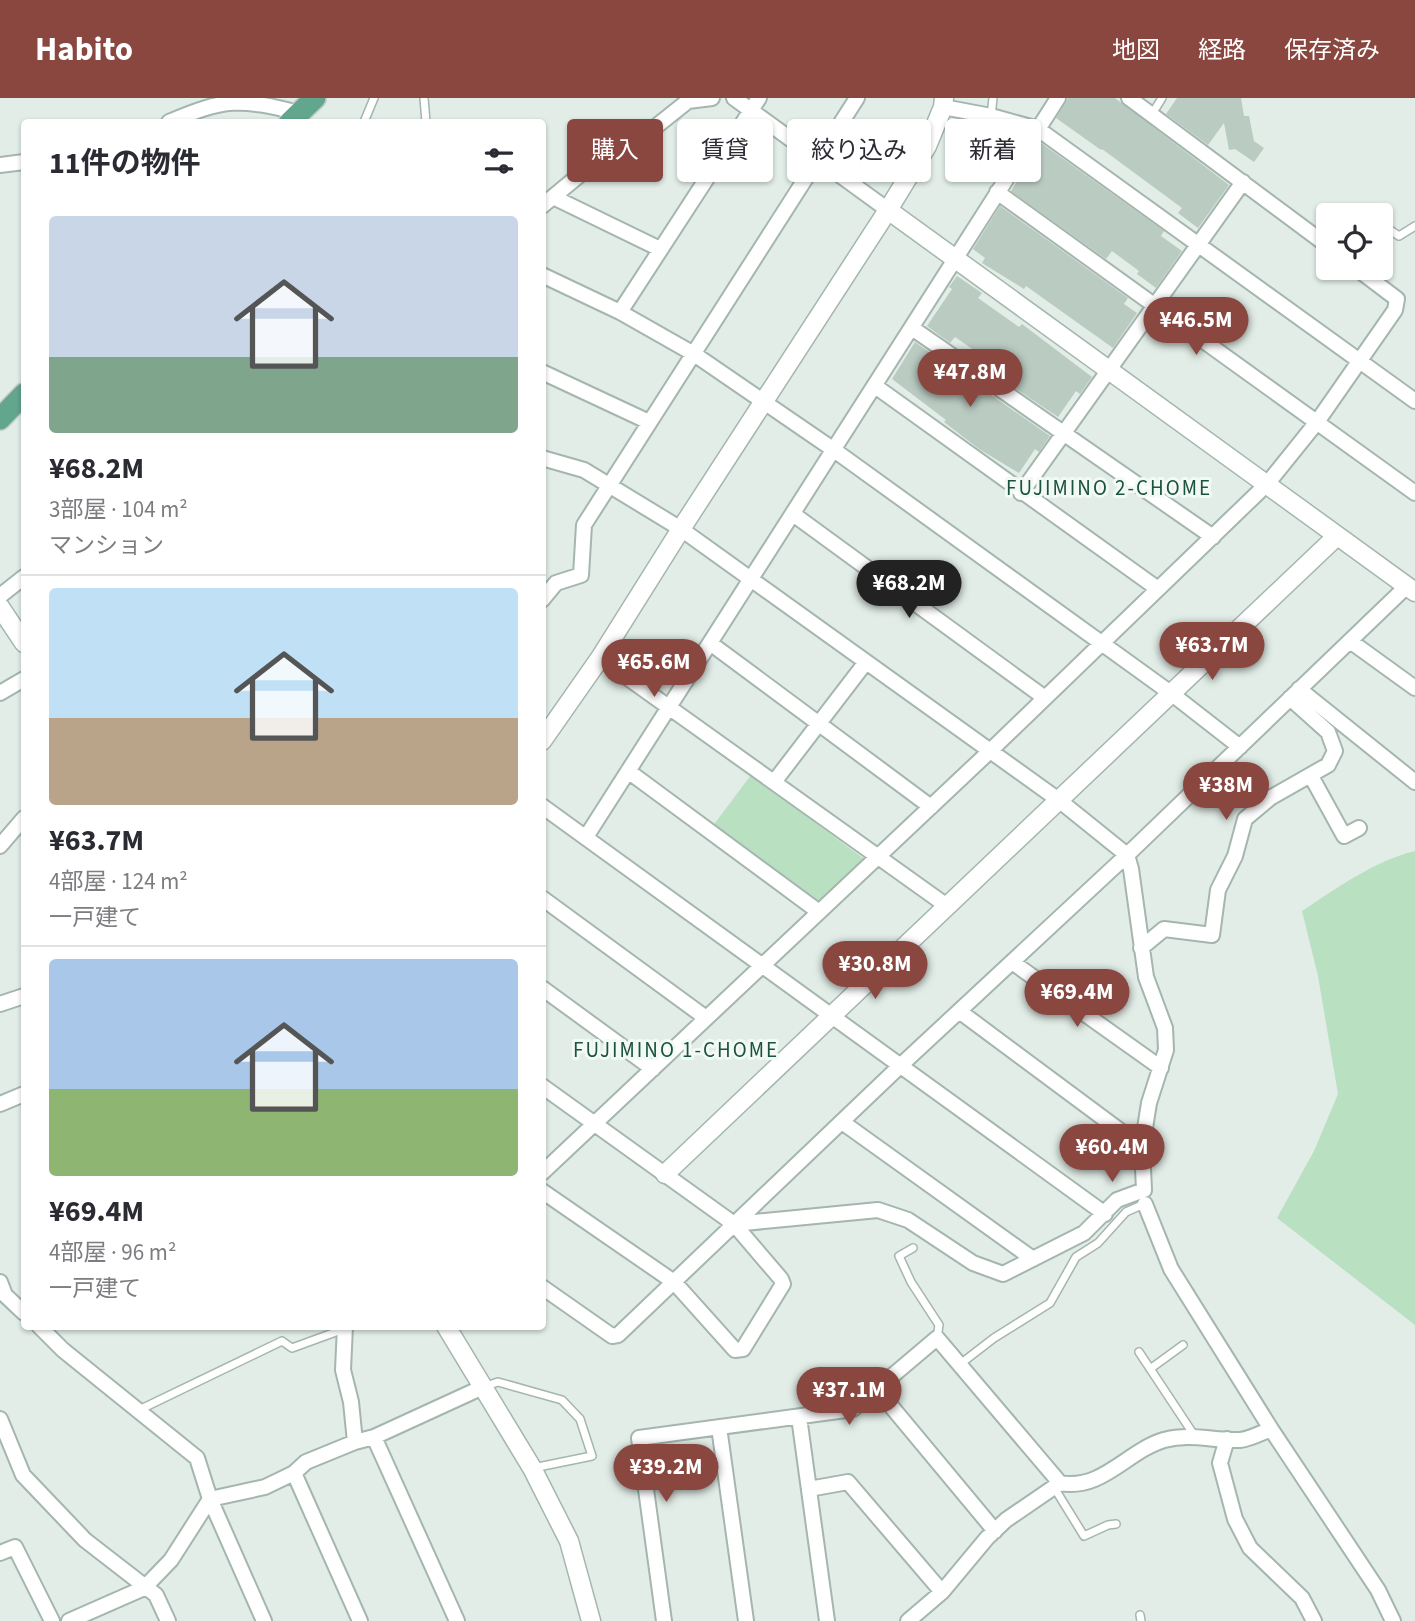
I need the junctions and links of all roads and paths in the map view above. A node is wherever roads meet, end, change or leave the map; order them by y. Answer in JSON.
{"nodes":[{"id":1,"x":315,"y":98,"type":"edge"},
{"id":2,"x":374,"y":98,"type":"edge"},
{"id":3,"x":424,"y":98,"type":"edge"},
{"id":4,"x":712,"y":98,"type":"edge"},
{"id":5,"x":734,"y":98,"type":"edge"},
{"id":6,"x":857,"y":98,"type":"edge"},
{"id":7,"x":993,"y":98,"type":"edge"},
{"id":8,"x":1058,"y":98,"type":"edge"},
{"id":9,"x":1129,"y":98,"type":"edge"},
{"id":10,"x":1162,"y":98,"type":"edge"},
{"id":11,"x":944,"y":102,"type":"edge"},
{"id":12,"x":755,"y":104,"type":"edge"},
{"id":13,"x":1152,"y":114,"type":"junction"},
{"id":14,"x":991,"y":116,"type":"junction"},
{"id":15,"x":294,"y":118,"type":"edge"},
{"id":16,"x":180,"y":119,"type":"edge"},
{"id":17,"x":365,"y":119,"type":"edge"},
{"id":18,"x":426,"y":119,"type":"edge"},
{"id":19,"x":843,"y":119,"type":"edge"},
{"id":20,"x":1002,"y":119,"type":"edge"},
{"id":21,"x":1041,"y":124,"type":"edge"},
{"id":22,"x":1041,"y":131,"type":"edge"},
{"id":23,"x":787,"y":132,"type":"edge"},
{"id":24,"x":21,"y":162,"type":"edge"},
{"id":25,"x":0,"y":165,"type":"edge"},
{"id":26,"x":802,"y":182,"type":"edge"},
{"id":27,"x":849,"y":182,"type":"edge"},
{"id":28,"x":1004,"y":182,"type":"edge"},
{"id":29,"x":1244,"y":182,"type":"junction"},
{"id":30,"x":998,"y":192,"type":"junction"},
{"id":31,"x":548,"y":201,"type":"edge"},
{"id":32,"x":888,"y":210,"type":"junction"},
{"id":33,"x":1415,"y":226,"type":"edge"},
{"id":34,"x":1393,"y":232,"type":"edge"},
{"id":35,"x":1316,"y":237,"type":"edge"},
{"id":36,"x":1199,"y":246,"type":"junction"},
{"id":37,"x":660,"y":249,"type":"junction"},
{"id":38,"x":954,"y":259,"type":"junction"},
{"id":39,"x":546,"y":277,"type":"edge"},
{"id":40,"x":1372,"y":280,"type":"edge"},
{"id":41,"x":1156,"y":306,"type":"junction"},
{"id":42,"x":620,"y":312,"type":"junction"},
{"id":43,"x":912,"y":328,"type":"junction"},
{"id":44,"x":694,"y":354,"type":"junction"},
{"id":45,"x":1361,"y":361,"type":"junction"},
{"id":46,"x":1109,"y":370,"type":"junction"},
{"id":47,"x":546,"y":374,"type":"edge"},
{"id":48,"x":875,"y":386,"type":"junction"},
{"id":49,"x":21,"y":397,"type":"edge"},
{"id":50,"x":1415,"y":401,"type":"edge"},
{"id":51,"x":764,"y":402,"type":"junction"},
{"id":52,"x":0,"y":419,"type":"edge"},
{"id":53,"x":649,"y":422,"type":"junction"},
{"id":54,"x":1317,"y":422,"type":"junction"},
{"id":55,"x":1063,"y":433,"type":"junction"},
{"id":56,"x":834,"y":450,"type":"junction"},
{"id":57,"x":546,"y":459,"type":"edge"},
{"id":58,"x":609,"y":484,"type":"junction"},
{"id":59,"x":1267,"y":484,"type":"junction"},
{"id":60,"x":1021,"y":493,"type":"junction"},
{"id":61,"x":1415,"y":493,"type":"edge"},
{"id":62,"x":793,"y":514,"type":"junction"},
{"id":63,"x":681,"y":529,"type":"junction"},
{"id":64,"x":1337,"y":536,"type":"junction"},
{"id":65,"x":1213,"y":537,"type":"junction"},
{"id":66,"x":21,"y":579,"type":"edge"},
{"id":67,"x":751,"y":579,"type":"junction"},
{"id":68,"x":1158,"y":589,"type":"junction"},
{"id":69,"x":1411,"y":589,"type":"edge"},
{"id":70,"x":546,"y":595,"type":"edge"},
{"id":71,"x":0,"y":596,"type":"edge"},
{"id":72,"x":0,"y":607,"type":"edge"},
{"id":73,"x":21,"y":638,"type":"edge"},
{"id":74,"x":1350,"y":641,"type":"junction"},
{"id":75,"x":710,"y":643,"type":"junction"},
{"id":76,"x":1101,"y":644,"type":"junction"},
{"id":77,"x":600,"y":658,"type":"junction"},
{"id":78,"x":866,"y":662,"type":"junction"},
{"id":79,"x":21,"y":681,"type":"edge"},
{"id":80,"x":1415,"y":688,"type":"edge"},
{"id":81,"x":0,"y":693,"type":"edge"},
{"id":82,"x":1172,"y":694,"type":"junction"},
{"id":83,"x":1295,"y":694,"type":"junction"},
{"id":84,"x":1045,"y":698,"type":"junction"},
{"id":85,"x":669,"y":707,"type":"junction"},
{"id":86,"x":819,"y":724,"type":"junction"},
{"id":87,"x":546,"y":735,"type":"edge"},
{"id":88,"x":1240,"y":747,"type":"junction"},
{"id":89,"x":990,"y":751,"type":"junction"},
{"id":90,"x":628,"y":771,"type":"junction"},
{"id":91,"x":1311,"y":776,"type":"junction"},
{"id":92,"x":774,"y":782,"type":"junction"},
{"id":93,"x":1415,"y":782,"type":"edge"},
{"id":94,"x":1060,"y":801,"type":"junction"},
{"id":95,"x":931,"y":807,"type":"junction"},
{"id":96,"x":546,"y":809,"type":"edge"},
{"id":97,"x":21,"y":822,"type":"edge"},
{"id":98,"x":1359,"y":828,"type":"dead end"},
{"id":99,"x":586,"y":837,"type":"junction"},
{"id":100,"x":0,"y":846,"type":"edge"},
{"id":101,"x":1127,"y":855,"type":"junction"},
{"id":102,"x":878,"y":857,"type":"junction"},
{"id":103,"x":546,"y":901,"type":"edge"},
{"id":104,"x":947,"y":906,"type":"junction"},
{"id":105,"x":819,"y":912,"type":"junction"},
{"id":106,"x":1141,"y":948,"type":"junction"},
{"id":107,"x":1012,"y":962,"type":"junction"},
{"id":108,"x":762,"y":965,"type":"junction"},
{"id":109,"x":546,"y":991,"type":"edge"},
{"id":110,"x":21,"y":997,"type":"edge"},
{"id":111,"x":0,"y":1004,"type":"edge"},
{"id":112,"x":959,"y":1011,"type":"junction"},
{"id":113,"x":831,"y":1016,"type":"junction"},
{"id":114,"x":706,"y":1018,"type":"junction"},
{"id":115,"x":900,"y":1066,"type":"junction"},
{"id":116,"x":1161,"y":1068,"type":"junction"},
{"id":117,"x":653,"y":1069,"type":"junction"},
{"id":118,"x":546,"y":1089,"type":"edge"},
{"id":119,"x":21,"y":1095,"type":"edge"},
{"id":120,"x":0,"y":1104,"type":"edge"},
{"id":121,"x":842,"y":1122,"type":"junction"},
{"id":122,"x":595,"y":1124,"type":"junction"},
{"id":123,"x":1142,"y":1147,"type":"junction"},
{"id":124,"x":546,"y":1169,"type":"edge"},
{"id":125,"x":665,"y":1174,"type":"junction"},
{"id":126,"x":546,"y":1194,"type":"edge"},
{"id":127,"x":1145,"y":1197,"type":"junction"},
{"id":128,"x":1105,"y":1214,"type":"junction"},
{"id":129,"x":734,"y":1224,"type":"junction"},
{"id":130,"x":913,"y":1248,"type":"dead end"},
{"id":131,"x":1033,"y":1259,"type":"junction"},
{"id":132,"x":0,"y":1282,"type":"edge"},
{"id":133,"x":674,"y":1282,"type":"junction"},
{"id":134,"x":546,"y":1290,"type":"edge"},
{"id":135,"x":21,"y":1310,"type":"edge"},
{"id":136,"x":43,"y":1330,"type":"edge"},
{"id":137,"x":340,"y":1330,"type":"edge"},
{"id":138,"x":345,"y":1330,"type":"edge"},
{"id":139,"x":448,"y":1330,"type":"edge"},
{"id":140,"x":937,"y":1338,"type":"junction"},
{"id":141,"x":1183,"y":1345,"type":"dead end"},
{"id":142,"x":1139,"y":1352,"type":"dead end"},
{"id":143,"x":959,"y":1365,"type":"junction"},
{"id":144,"x":1150,"y":1369,"type":"junction"},
{"id":145,"x":483,"y":1387,"type":"junction"},
{"id":146,"x":876,"y":1388,"type":"junction"},
{"id":147,"x":139,"y":1410,"type":"junction"},
{"id":148,"x":799,"y":1417,"type":"junction"},
{"id":149,"x":0,"y":1419,"type":"edge"},
{"id":150,"x":719,"y":1427,"type":"junction"},
{"id":151,"x":1270,"y":1429,"type":"junction"},
{"id":152,"x":1194,"y":1435,"type":"junction"},
{"id":153,"x":374,"y":1437,"type":"junction"},
{"id":154,"x":1227,"y":1438,"type":"junction"},
{"id":155,"x":355,"y":1442,"type":"junction"},
{"id":156,"x":532,"y":1468,"type":"junction"},
{"id":157,"x":293,"y":1473,"type":"junction"},
{"id":158,"x":1058,"y":1486,"type":"junction"},
{"id":159,"x":809,"y":1489,"type":"junction"},
{"id":160,"x":210,"y":1499,"type":"junction"},
{"id":161,"x":1116,"y":1524,"type":"dead end"},
{"id":162,"x":995,"y":1531,"type":"junction"},
{"id":163,"x":0,"y":1553,"type":"edge"},
{"id":164,"x":144,"y":1588,"type":"junction"},
{"id":165,"x":942,"y":1592,"type":"junction"},
{"id":166,"x":52,"y":1621,"type":"edge"},
{"id":167,"x":69,"y":1621,"type":"edge"},
{"id":168,"x":168,"y":1621,"type":"edge"},
{"id":169,"x":264,"y":1621,"type":"edge"},
{"id":170,"x":360,"y":1621,"type":"edge"},
{"id":171,"x":457,"y":1621,"type":"edge"},
{"id":172,"x":591,"y":1621,"type":"edge"},
{"id":173,"x":664,"y":1621,"type":"edge"},
{"id":174,"x":746,"y":1621,"type":"edge"},
{"id":175,"x":827,"y":1621,"type":"edge"},
{"id":176,"x":908,"y":1621,"type":"edge"},
{"id":177,"x":1314,"y":1621,"type":"edge"},
{"id":178,"x":1393,"y":1621,"type":"edge"}],
"edges":[{"from":1,"to":15,"type":"main road"},
{"from":2,"to":17,"type":"lane"},
{"from":3,"to":18,"type":"lane"},
{"from":4,"to":31,"type":"street"},
{"from":5,"to":12,"type":"street"},
{"from":6,"to":19,"type":"street"},
{"from":7,"to":14,"type":"lane"},
{"from":8,"to":21,"type":"street"},
{"from":9,"to":13,"type":"street"},
{"from":10,"to":13,"type":"lane"},
{"from":11,"to":14,"type":"street"},
{"from":11,"to":32,"type":"street"},
{"from":12,"to":23,"type":"street"},
{"from":12,"to":37,"type":"street"},
{"from":13,"to":29,"type":"street"},
{"from":14,"to":20,"type":"street"},
{"from":15,"to":16,"type":"street"},
{"from":22,"to":36,"type":"street"},
{"from":24,"to":25,"type":"street"},
{"from":26,"to":44,"type":"street"},
{"from":27,"to":32,"type":"street"},
{"from":28,"to":30,"type":"street"},
{"from":29,"to":35,"type":"street"},
{"from":29,"to":36,"type":"street"},
{"from":30,"to":38,"type":"street"},
{"from":30,"to":41,"type":"street"},
{"from":31,"to":37,"type":"street"},
{"from":32,"to":38,"type":"street"},
{"from":32,"to":51,"type":"street"},
{"from":33,"to":34,"type":"lane"},
{"from":36,"to":41,"type":"street"},
{"from":36,"to":45,"type":"street"},
{"from":37,"to":42,"type":"street"},
{"from":38,"to":43,"type":"street"},
{"from":38,"to":46,"type":"street"},
{"from":39,"to":42,"type":"street"},
{"from":40,"to":45,"type":"street"},
{"from":41,"to":46,"type":"street"},
{"from":41,"to":54,"type":"street"},
{"from":42,"to":44,"type":"street"},
{"from":43,"to":48,"type":"street"},
{"from":43,"to":55,"type":"street"},
{"from":44,"to":51,"type":"street"},
{"from":44,"to":53,"type":"street"},
{"from":45,"to":50,"type":"street"},
{"from":45,"to":54,"type":"street"},
{"from":46,"to":55,"type":"street"},
{"from":46,"to":59,"type":"street"},
{"from":47,"to":53,"type":"street"},
{"from":48,"to":56,"type":"street"},
{"from":48,"to":60,"type":"street"},
{"from":49,"to":52,"type":"main road"},
{"from":51,"to":56,"type":"street"},
{"from":51,"to":63,"type":"street"},
{"from":53,"to":58,"type":"street"},
{"from":54,"to":59,"type":"street"},
{"from":54,"to":61,"type":"street"},
{"from":55,"to":60,"type":"street"},
{"from":55,"to":65,"type":"street"},
{"from":56,"to":62,"type":"street"},
{"from":56,"to":76,"type":"street"},
{"from":57,"to":58,"type":"street"},
{"from":58,"to":63,"type":"street"},
{"from":58,"to":70,"type":"street"},
{"from":59,"to":64,"type":"street"},
{"from":59,"to":65,"type":"street"},
{"from":60,"to":68,"type":"street"},
{"from":62,"to":67,"type":"street"},
{"from":62,"to":84,"type":"street"},
{"from":63,"to":67,"type":"street"},
{"from":63,"to":77,"type":"street"},
{"from":64,"to":69,"type":"street"},
{"from":64,"to":82,"type":"street"},
{"from":65,"to":68,"type":"street"},
{"from":66,"to":71,"type":"street"},
{"from":67,"to":75,"type":"street"},
{"from":67,"to":78,"type":"street"},
{"from":68,"to":76,"type":"street"},
{"from":69,"to":74,"type":"street"},
{"from":72,"to":73,"type":"street"},
{"from":74,"to":80,"type":"street"},
{"from":74,"to":83,"type":"street"},
{"from":75,"to":85,"type":"street"},
{"from":75,"to":86,"type":"street"},
{"from":76,"to":82,"type":"street"},
{"from":76,"to":84,"type":"street"},
{"from":77,"to":85,"type":"street"},
{"from":77,"to":87,"type":"street"},
{"from":78,"to":86,"type":"street"},
{"from":78,"to":89,"type":"street"},
{"from":79,"to":81,"type":"street"},
{"from":82,"to":88,"type":"street"},
{"from":82,"to":94,"type":"street"},
{"from":83,"to":88,"type":"street"},
{"from":83,"to":91,"type":"street"},
{"from":83,"to":93,"type":"street"},
{"from":84,"to":89,"type":"street"},
{"from":85,"to":90,"type":"street"},
{"from":85,"to":92,"type":"street"},
{"from":86,"to":92,"type":"street"},
{"from":86,"to":95,"type":"street"},
{"from":88,"to":101,"type":"street"},
{"from":89,"to":94,"type":"street"},
{"from":89,"to":95,"type":"street"},
{"from":90,"to":99,"type":"street"},
{"from":90,"to":105,"type":"street"},
{"from":91,"to":98,"type":"street"},
{"from":91,"to":106,"type":"street"},
{"from":92,"to":102,"type":"street"},
{"from":94,"to":101,"type":"street"},
{"from":94,"to":104,"type":"street"},
{"from":95,"to":102,"type":"street"},
{"from":96,"to":99,"type":"street"},
{"from":97,"to":100,"type":"street"},
{"from":99,"to":108,"type":"street"},
{"from":101,"to":106,"type":"street"},
{"from":101,"to":107,"type":"street"},
{"from":102,"to":104,"type":"street"},
{"from":102,"to":105,"type":"street"},
{"from":103,"to":114,"type":"street"},
{"from":104,"to":113,"type":"street"},
{"from":105,"to":108,"type":"street"},
{"from":106,"to":116,"type":"street"},
{"from":107,"to":112,"type":"street"},
{"from":107,"to":116,"type":"street"},
{"from":108,"to":113,"type":"street"},
{"from":108,"to":114,"type":"street"},
{"from":109,"to":117,"type":"street"},
{"from":110,"to":111,"type":"street"},
{"from":112,"to":115,"type":"street"},
{"from":112,"to":123,"type":"street"},
{"from":113,"to":115,"type":"street"},
{"from":113,"to":125,"type":"street"},
{"from":114,"to":117,"type":"street"},
{"from":115,"to":121,"type":"street"},
{"from":115,"to":128,"type":"street"},
{"from":116,"to":123,"type":"street"},
{"from":117,"to":122,"type":"street"},
{"from":118,"to":122,"type":"street"},
{"from":119,"to":120,"type":"street"},
{"from":121,"to":129,"type":"street"},
{"from":121,"to":131,"type":"street"},
{"from":122,"to":124,"type":"street"},
{"from":122,"to":125,"type":"street"},
{"from":123,"to":127,"type":"street"},
{"from":125,"to":129,"type":"street"},
{"from":126,"to":133,"type":"street"},
{"from":127,"to":128,"type":"street"},
{"from":127,"to":143,"type":"lane"},
{"from":127,"to":151,"type":"street"},
{"from":128,"to":131,"type":"street"},
{"from":129,"to":131,"type":"street"},
{"from":129,"to":133,"type":"street"},
{"from":129,"to":133,"type":"street"},
{"from":130,"to":140,"type":"lane"},
{"from":132,"to":135,"type":"street"},
{"from":133,"to":134,"type":"street"},
{"from":136,"to":147,"type":"street"},
{"from":137,"to":147,"type":"lane"},
{"from":138,"to":155,"type":"street"},
{"from":139,"to":145,"type":"street"},
{"from":140,"to":143,"type":"street"},
{"from":140,"to":146,"type":"street"},
{"from":141,"to":144,"type":"lane"},
{"from":142,"to":144,"type":"lane"},
{"from":143,"to":158,"type":"street"},
{"from":144,"to":152,"type":"lane"},
{"from":145,"to":153,"type":"street"},
{"from":145,"to":156,"type":"street"},
{"from":145,"to":156,"type":"lane"},
{"from":146,"to":148,"type":"street"},
{"from":146,"to":162,"type":"street"},
{"from":147,"to":160,"type":"street"},
{"from":148,"to":150,"type":"street"},
{"from":148,"to":159,"type":"street"},
{"from":149,"to":164,"type":"street"},
{"from":150,"to":173,"type":"street"},
{"from":150,"to":174,"type":"street"},
{"from":151,"to":154,"type":"street"},
{"from":151,"to":178,"type":"street"},
{"from":152,"to":154,"type":"street"},
{"from":152,"to":158,"type":"street"},
{"from":153,"to":155,"type":"street"},
{"from":153,"to":171,"type":"street"},
{"from":154,"to":177,"type":"street"},
{"from":155,"to":157,"type":"street"},
{"from":156,"to":172,"type":"street"},
{"from":157,"to":160,"type":"street"},
{"from":157,"to":170,"type":"street"},
{"from":158,"to":161,"type":"lane"},
{"from":158,"to":162,"type":"street"},
{"from":159,"to":165,"type":"street"},
{"from":159,"to":175,"type":"street"},
{"from":160,"to":164,"type":"street"},
{"from":160,"to":169,"type":"street"},
{"from":162,"to":165,"type":"street"},
{"from":163,"to":166,"type":"street"},
{"from":164,"to":167,"type":"street"},
{"from":164,"to":168,"type":"street"},
{"from":165,"to":176,"type":"street"}]}
